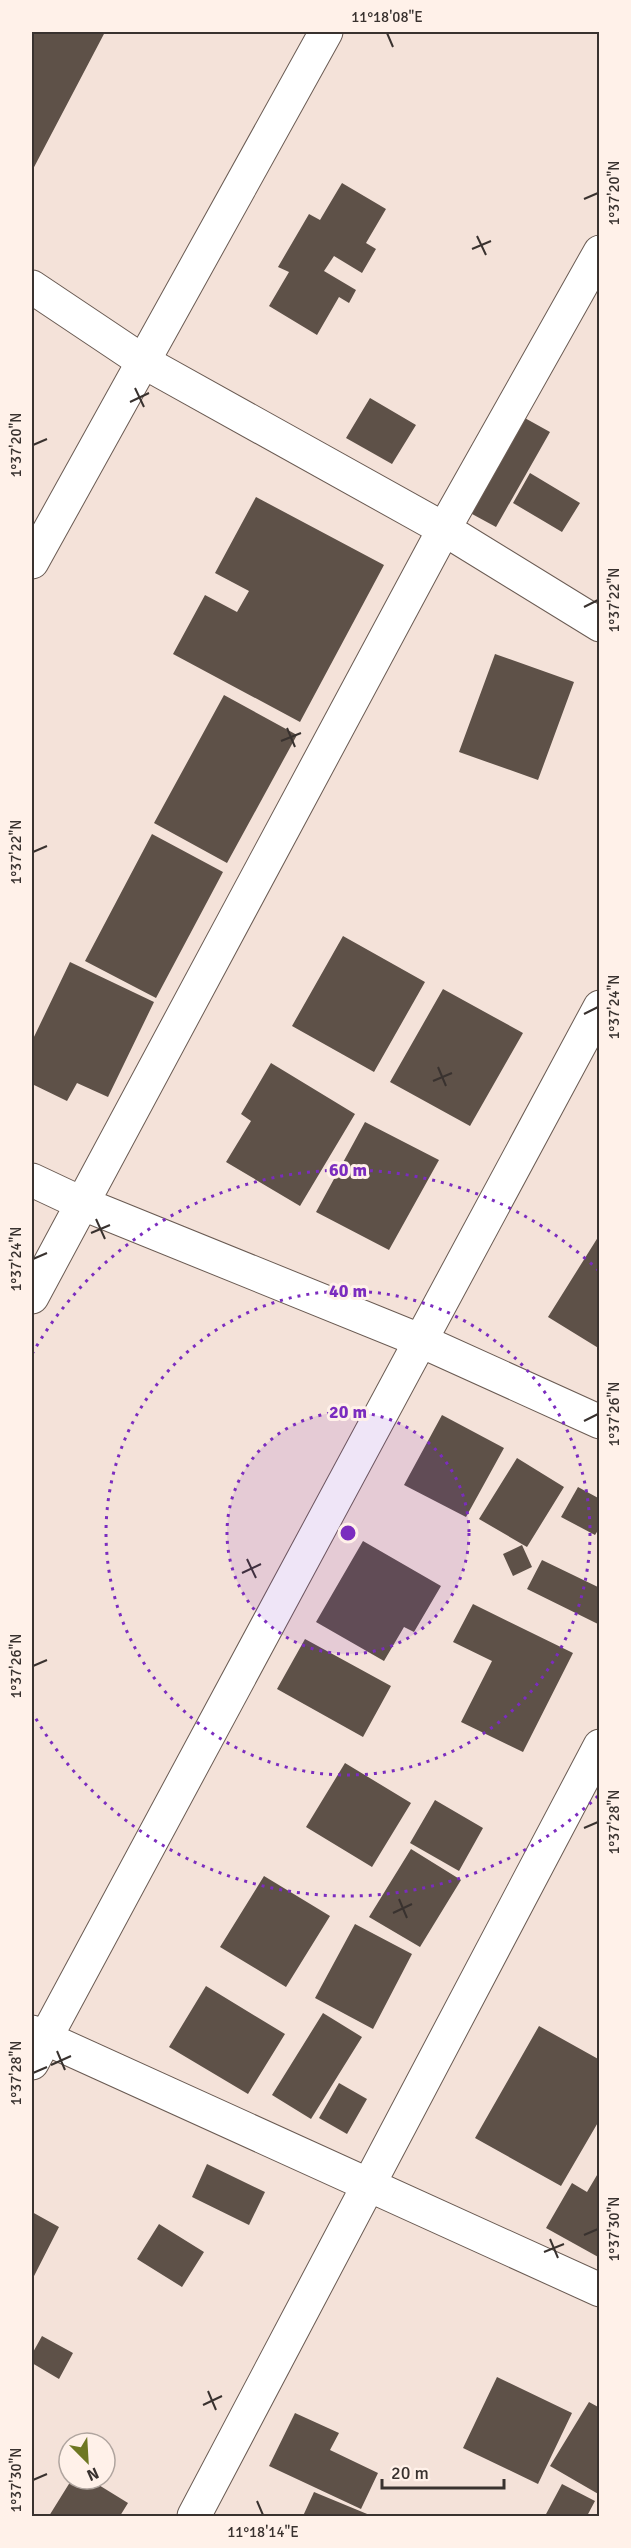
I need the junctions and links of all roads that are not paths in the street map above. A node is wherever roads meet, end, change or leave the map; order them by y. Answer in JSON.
{"nodes":[{"id":1,"x":326,"y":32,"type":"edge"},
{"id":2,"x":600,"y":252,"type":"edge"},
{"id":3,"x":32,"y":287,"type":"edge"},
{"id":4,"x":144,"y":362,"type":"junction"},
{"id":5,"x":444,"y":529,"type":"junction"},
{"id":6,"x":32,"y":562,"type":"edge"},
{"id":7,"x":600,"y":625,"type":"edge"},
{"id":8,"x":600,"y":1007,"type":"edge"},
{"id":9,"x":32,"y":1180,"type":"edge"},
{"id":10,"x":81,"y":1203,"type":"junction"},
{"id":11,"x":32,"y":1297,"type":"edge"},
{"id":12,"x":419,"y":1340,"type":"junction"},
{"id":13,"x":600,"y":1422,"type":"edge"},
{"id":14,"x":600,"y":1746,"type":"edge"},
{"id":15,"x":36,"y":2044,"type":"edge"},
{"id":16,"x":368,"y":2186,"type":"junction"},
{"id":17,"x":600,"y":2290,"type":"edge"},
{"id":18,"x":194,"y":2517,"type":"edge"}],
"edges":[{"from":1,"to":4,"type":"street"},
{"from":2,"to":5,"type":"street"},
{"from":3,"to":4,"type":"street"},
{"from":4,"to":5,"type":"street"},
{"from":4,"to":6,"type":"street"},
{"from":5,"to":7,"type":"street"},
{"from":5,"to":10,"type":"street"},
{"from":8,"to":12,"type":"street"},
{"from":9,"to":10,"type":"street"},
{"from":10,"to":11,"type":"street"},
{"from":10,"to":12,"type":"street"},
{"from":12,"to":13,"type":"street"},
{"from":12,"to":15,"type":"street"},
{"from":14,"to":16,"type":"street"},
{"from":15,"to":16,"type":"street"},
{"from":16,"to":17,"type":"street"},
{"from":16,"to":18,"type":"street"}]}
